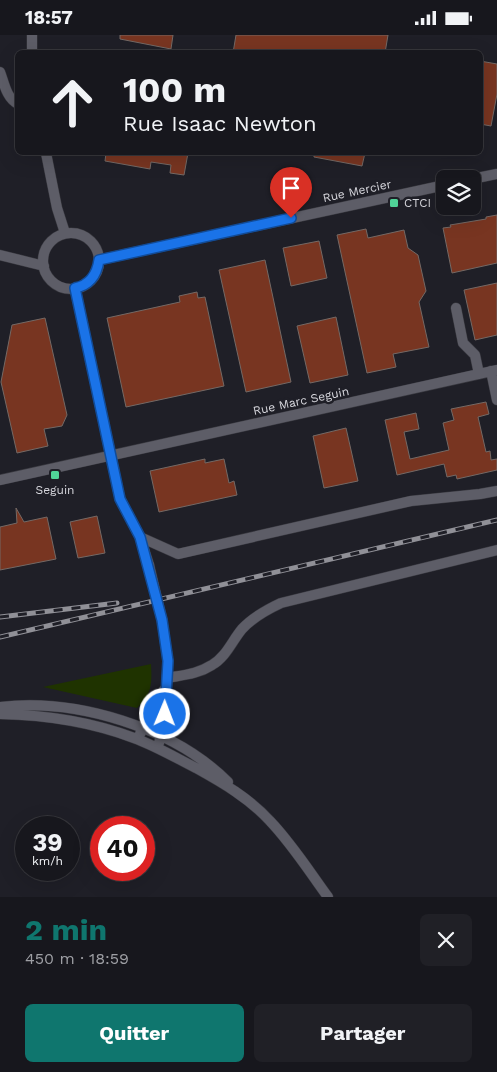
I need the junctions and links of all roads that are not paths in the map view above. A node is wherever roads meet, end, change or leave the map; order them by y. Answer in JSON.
{"nodes":[{"id":1,"x":32,"y":35,"type":"edge"},
{"id":2,"x":32,"y":50,"type":"edge"},
{"id":3,"x":0,"y":71,"type":"edge"},
{"id":4,"x":15,"y":102,"type":"edge"},
{"id":5,"x":46,"y":155,"type":"edge"},
{"id":6,"x":497,"y":174,"type":"edge"},
{"id":7,"x":481,"y":177,"type":"edge"},
{"id":8,"x":436,"y":187,"type":"edge"},
{"id":9,"x":65,"y":233,"type":"junction"},
{"id":10,"x":0,"y":255,"type":"edge"},
{"id":11,"x":99,"y":260,"type":"junction"},
{"id":12,"x":44,"y":266,"type":"junction"},
{"id":13,"x":75,"y":288,"type":"junction"},
{"id":14,"x":456,"y":308,"type":"dead end"},
{"id":15,"x":494,"y":371,"type":"edge"},
{"id":16,"x":478,"y":374,"type":"junction"},
{"id":17,"x":497,"y":400,"type":"edge"},
{"id":18,"x":110,"y":455,"type":"junction"},
{"id":19,"x":0,"y":480,"type":"edge"},
{"id":20,"x":497,"y":491,"type":"edge"},
{"id":21,"x":140,"y":537,"type":"junction"},
{"id":22,"x":497,"y":549,"type":"edge"},
{"id":23,"x":166,"y":682,"type":"junction"},
{"id":24,"x":0,"y":707,"type":"edge"},
{"id":25,"x":0,"y":714,"type":"edge"},
{"id":26,"x":143,"y":729,"type":"junction"},
{"id":27,"x":161,"y":737,"type":"junction"},
{"id":28,"x":136,"y":739,"type":"junction"},
{"id":29,"x":156,"y":748,"type":"junction"},
{"id":30,"x":239,"y":793,"type":"junction"},
{"id":31,"x":328,"y":897,"type":"edge"}],
"edges":[{"from":1,"to":2,"type":"street"},
{"from":3,"to":4,"type":"street"},
{"from":5,"to":9,"type":"street"},
{"from":6,"to":7,"type":"street"},
{"from":8,"to":11,"type":"street","name":"Rue Mercier"},
{"from":9,"to":11,"type":"street"},
{"from":9,"to":12,"type":"street"},
{"from":10,"to":12,"type":"street"},
{"from":11,"to":13,"type":"street"},
{"from":12,"to":13,"type":"street"},
{"from":13,"to":18,"type":"street"},
{"from":14,"to":16,"type":"street"},
{"from":15,"to":16,"type":"street","name":"Rue Marc Seguin"},
{"from":15,"to":17,"type":"street"},
{"from":16,"to":18,"type":"street","name":"Rue Marc Seguin"},
{"from":18,"to":19,"type":"street","name":"Rue Marc Seguin"},
{"from":18,"to":21,"type":"street"},
{"from":20,"to":21,"type":"street"},
{"from":21,"to":23,"type":"street","bridge":true},
{"from":22,"to":23,"type":"street"},
{"from":23,"to":26,"type":"street"},
{"from":23,"to":27,"type":"street"},
{"from":24,"to":26,"type":"street"},
{"from":25,"to":28,"type":"street"},
{"from":26,"to":27,"type":"street"},
{"from":26,"to":28,"type":"street"},
{"from":27,"to":29,"type":"street"},
{"from":27,"to":30,"type":"street"},
{"from":28,"to":29,"type":"street"},
{"from":29,"to":30,"type":"street"},
{"from":30,"to":31,"type":"street"}]}
